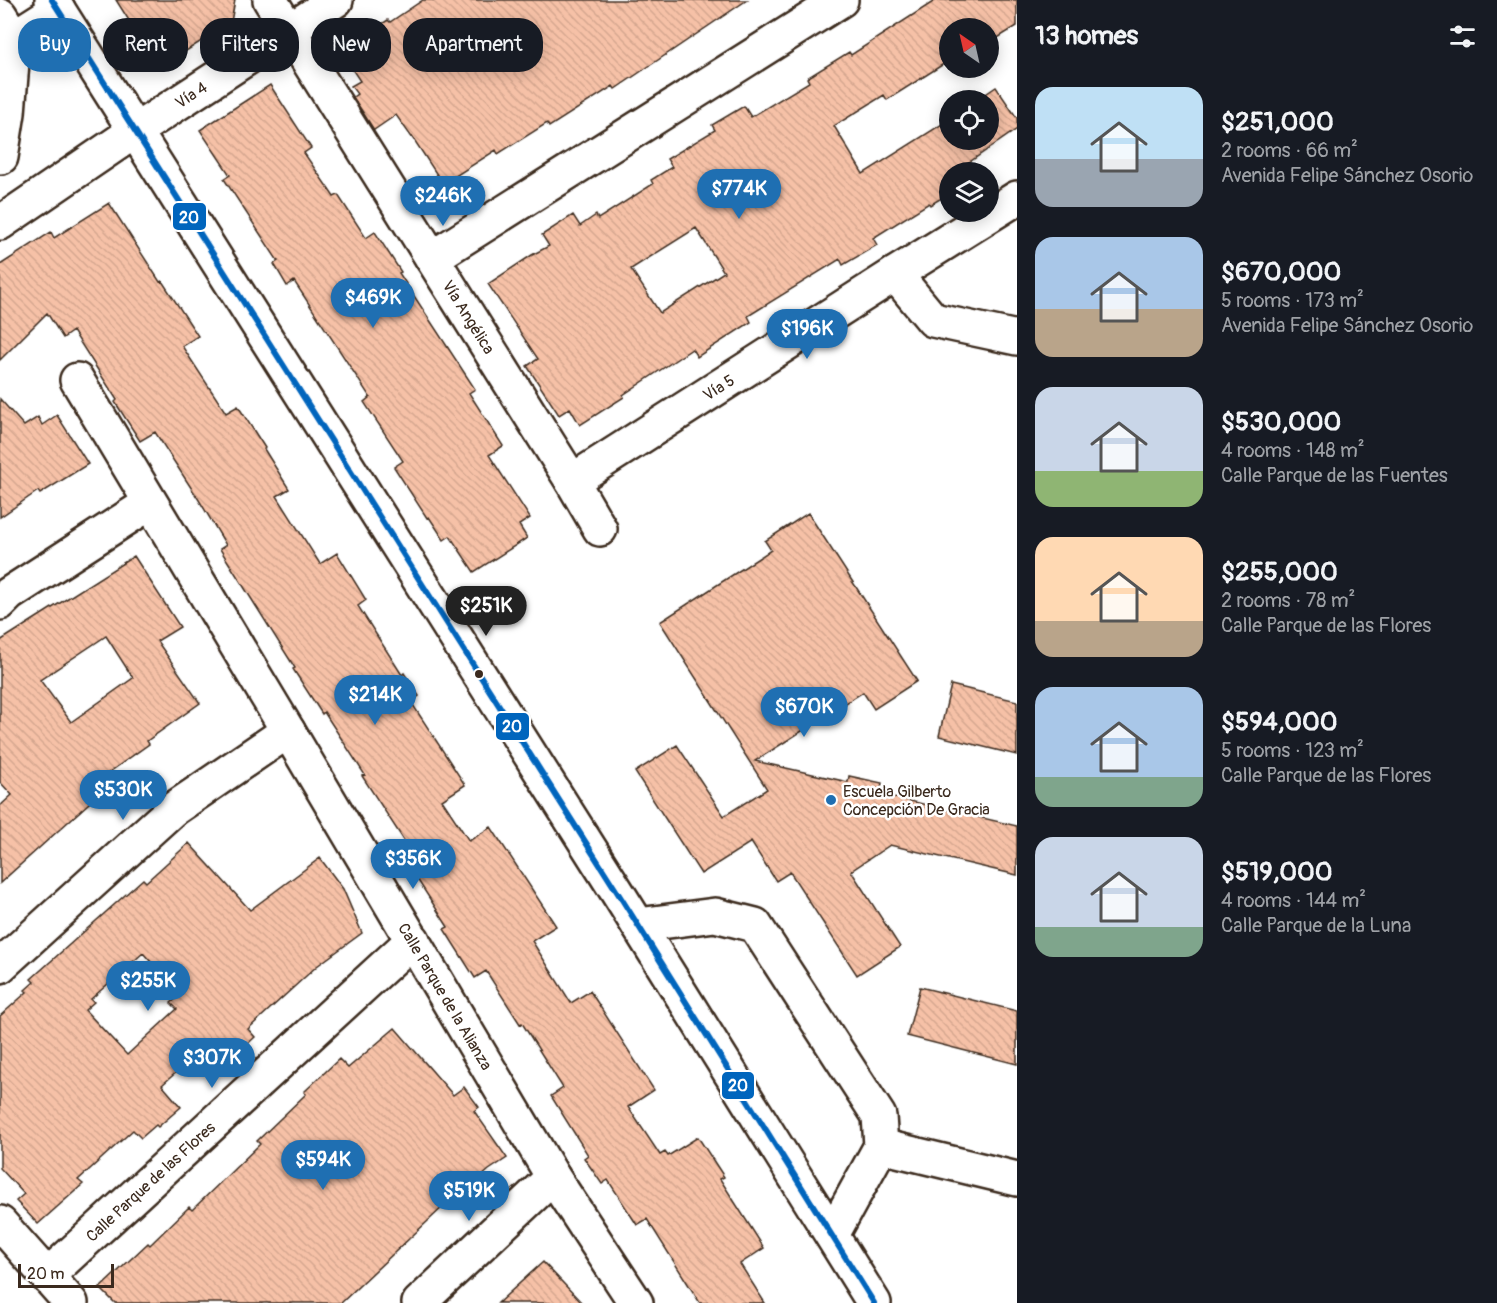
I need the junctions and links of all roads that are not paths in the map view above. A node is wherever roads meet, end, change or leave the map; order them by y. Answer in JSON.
{"nodes":[{"id":1,"x":270,"y":0,"type":"edge"},
{"id":2,"x":336,"y":0,"type":"edge"},
{"id":3,"x":841,"y":0,"type":"edge"},
{"id":4,"x":55,"y":4,"type":"edge"},
{"id":5,"x":281,"y":18,"type":"edge"},
{"id":6,"x":299,"y":24,"type":"edge"},
{"id":7,"x":7,"y":26,"type":"edge"},
{"id":8,"x":299,"y":46,"type":"edge"},
{"id":9,"x":225,"y":72,"type":"edge"},
{"id":10,"x":4,"y":106,"type":"edge"},
{"id":11,"x":135,"y":131,"type":"junction"},
{"id":12,"x":0,"y":157,"type":"edge"},
{"id":13,"x":1017,"y":198,"type":"edge"},
{"id":14,"x":32,"y":200,"type":"junction"},
{"id":15,"x":0,"y":223,"type":"edge"},
{"id":16,"x":432,"y":258,"type":"junction"},
{"id":17,"x":895,"y":274,"type":"junction"},
{"id":18,"x":1017,"y":338,"type":"edge"},
{"id":19,"x":77,"y":380,"type":"dead end"},
{"id":20,"x":572,"y":481,"type":"junction"},
{"id":21,"x":150,"y":503,"type":"junction"},
{"id":22,"x":600,"y":529,"type":"dead end"},
{"id":23,"x":0,"y":603,"type":"edge"},
{"id":24,"x":288,"y":730,"type":"junction"},
{"id":25,"x":638,"y":925,"type":"junction"},
{"id":26,"x":412,"y":940,"type":"junction"},
{"id":27,"x":0,"y":966,"type":"edge"},
{"id":28,"x":881,"y":1146,"type":"junction"},
{"id":29,"x":553,"y":1177,"type":"junction"},
{"id":30,"x":1017,"y":1179,"type":"edge"},
{"id":31,"x":0,"y":1223,"type":"edge"},
{"id":32,"x":832,"y":1235,"type":"junction"},
{"id":33,"x":47,"y":1276,"type":"junction"},
{"id":34,"x":71,"y":1303,"type":"edge"},
{"id":35,"x":419,"y":1303,"type":"edge"},
{"id":36,"x":636,"y":1303,"type":"edge"},
{"id":37,"x":874,"y":1303,"type":"edge"}],
"edges":[{"from":1,"to":5,"type":"street","name":"Vía Angélica"},
{"from":2,"to":6,"type":"street","name":"Vía 4"},
{"from":3,"to":16,"type":"street"},
{"from":4,"to":7,"type":"street"},
{"from":4,"to":11,"type":"street"},
{"from":7,"to":10,"type":"street"},
{"from":8,"to":16,"type":"street","name":"Vía Angélica"},
{"from":9,"to":11,"type":"street","name":"Vía 4"},
{"from":10,"to":12,"type":"street"},
{"from":11,"to":14,"type":"street","name":"Vía 4"},
{"from":11,"to":25,"type":"street"},
{"from":12,"to":14,"type":"street"},
{"from":13,"to":17,"type":"street","name":"Vía 5"},
{"from":14,"to":15,"type":"street","name":"Vía 4"},
{"from":16,"to":20,"type":"street","name":"Vía Angélica"},
{"from":17,"to":18,"type":"street"},
{"from":17,"to":20,"type":"street","name":"Vía 5"},
{"from":19,"to":21,"type":"street","name":"Calle Parque de la Alianza"},
{"from":20,"to":22,"type":"street","name":"Vía Angélica"},
{"from":21,"to":23,"type":"street"},
{"from":21,"to":24,"type":"street","name":"Calle Parque de la Alianza"},
{"from":24,"to":26,"type":"street","name":"Calle Parque de la Alianza"},
{"from":24,"to":27,"type":"street"},
{"from":25,"to":28,"type":"street"},
{"from":25,"to":32,"type":"street"},
{"from":26,"to":29,"type":"street","name":"Calle Parque de la Alianza"},
{"from":26,"to":33,"type":"street","name":"Calle Parque de las Flores"},
{"from":28,"to":30,"type":"street"},
{"from":28,"to":32,"type":"street"},
{"from":29,"to":35,"type":"street"},
{"from":29,"to":36,"type":"street","name":"Calle Parque de la Alianza"},
{"from":31,"to":33,"type":"street"},
{"from":32,"to":37,"type":"street"},
{"from":33,"to":34,"type":"street"}]}
